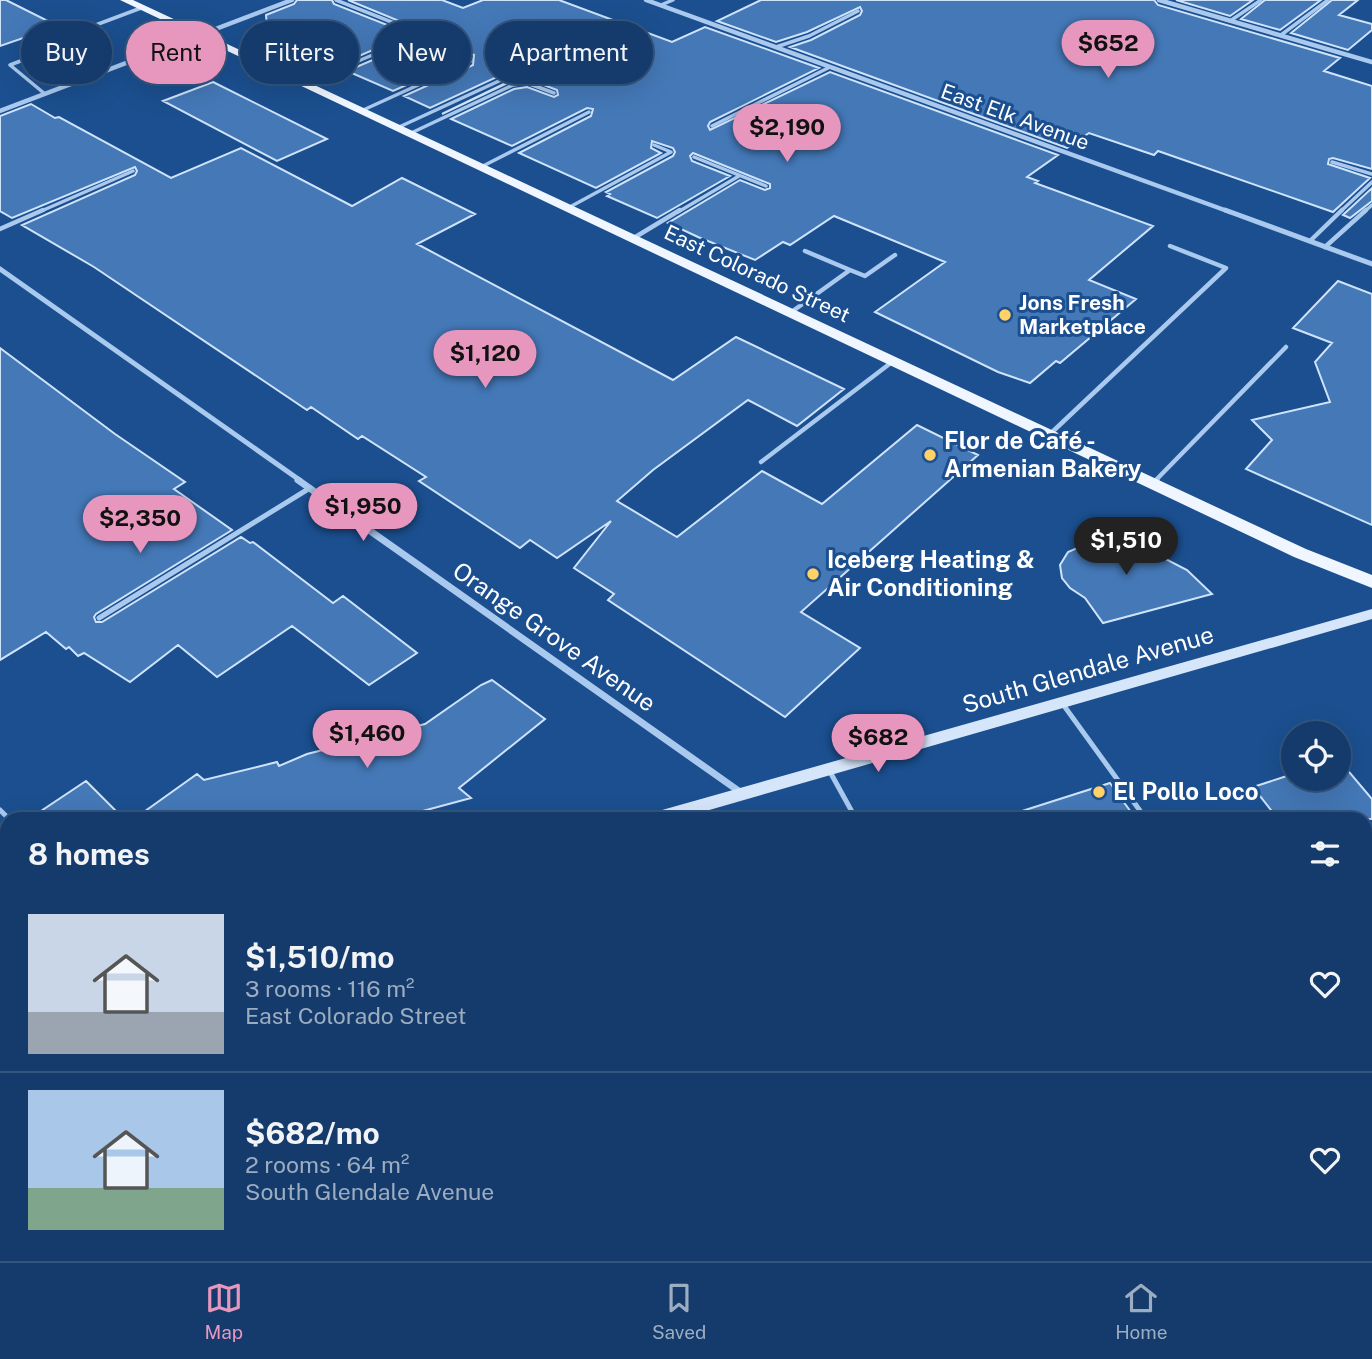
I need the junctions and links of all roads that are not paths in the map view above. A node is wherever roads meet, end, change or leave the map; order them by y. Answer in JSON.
{"nodes":[{"id":1,"x":125,"y":0,"type":"edge"},
{"id":2,"x":292,"y":0,"type":"edge"},
{"id":3,"x":336,"y":0,"type":"edge"},
{"id":4,"x":646,"y":0,"type":"edge"},
{"id":5,"x":673,"y":0,"type":"edge"},
{"id":6,"x":1159,"y":0,"type":"edge"},
{"id":7,"x":1261,"y":0,"type":"edge"},
{"id":8,"x":1328,"y":0,"type":"edge"},
{"id":9,"x":661,"y":5,"type":"junction"},
{"id":10,"x":141,"y":8,"type":"junction"},
{"id":11,"x":858,"y":11,"type":"dead end"},
{"id":12,"x":169,"y":21,"type":"edge"},
{"id":13,"x":1230,"y":21,"type":"junction"},
{"id":14,"x":226,"y":25,"type":"edge"},
{"id":15,"x":1281,"y":35,"type":"junction"},
{"id":16,"x":776,"y":47,"type":"junction"},
{"id":17,"x":359,"y":61,"type":"edge"},
{"id":18,"x":1372,"y":62,"type":"edge"},
{"id":19,"x":126,"y":63,"type":"edge"},
{"id":20,"x":830,"y":67,"type":"junction"},
{"id":21,"x":304,"y":84,"type":"edge"},
{"id":22,"x":420,"y":84,"type":"edge"},
{"id":23,"x":495,"y":84,"type":"edge"},
{"id":24,"x":554,"y":93,"type":"dead end"},
{"id":25,"x":45,"y":94,"type":"junction"},
{"id":26,"x":0,"y":111,"type":"edge"},
{"id":27,"x":361,"y":111,"type":"junction"},
{"id":28,"x":589,"y":112,"type":"dead end"},
{"id":29,"x":712,"y":126,"type":"dead end"},
{"id":30,"x":403,"y":131,"type":"junction"},
{"id":31,"x":654,"y":145,"type":"dead end"},
{"id":32,"x":694,"y":157,"type":"dead end"},
{"id":33,"x":1332,"y":162,"type":"dead end"},
{"id":34,"x":481,"y":167,"type":"junction"},
{"id":35,"x":133,"y":171,"type":"dead end"},
{"id":36,"x":1372,"y":174,"type":"edge"},
{"id":37,"x":738,"y":176,"type":"junction"},
{"id":38,"x":1372,"y":182,"type":"edge"},
{"id":39,"x":766,"y":186,"type":"dead end"},
{"id":40,"x":1372,"y":205,"type":"edge"},
{"id":41,"x":568,"y":208,"type":"junction"},
{"id":42,"x":0,"y":229,"type":"edge"},
{"id":43,"x":632,"y":239,"type":"junction"},
{"id":44,"x":1310,"y":241,"type":"junction"},
{"id":45,"x":1171,"y":246,"type":"dead end"},
{"id":46,"x":1325,"y":247,"type":"junction"},
{"id":47,"x":805,"y":251,"type":"dead end"},
{"id":48,"x":895,"y":255,"type":"dead end"},
{"id":49,"x":1372,"y":264,"type":"edge"},
{"id":50,"x":0,"y":270,"type":"edge"},
{"id":51,"x":850,"y":270,"type":"junction"},
{"id":52,"x":790,"y":313,"type":"junction"},
{"id":53,"x":1286,"y":346,"type":"dead end"},
{"id":54,"x":893,"y":361,"type":"junction"},
{"id":55,"x":1049,"y":435,"type":"junction"},
{"id":56,"x":761,"y":462,"type":"dead end"},
{"id":57,"x":1153,"y":484,"type":"junction"},
{"id":58,"x":310,"y":488,"type":"junction"},
{"id":59,"x":1372,"y":582,"type":"edge"},
{"id":60,"x":1372,"y":614,"type":"edge"},
{"id":61,"x":99,"y":618,"type":"dead end"},
{"id":62,"x":1062,"y":703,"type":"junction"},
{"id":63,"x":829,"y":769,"type":"junction"},
{"id":64,"x":743,"y":794,"type":"junction"},
{"id":65,"x":680,"y":812,"type":"edge"},
{"id":66,"x":852,"y":812,"type":"edge"},
{"id":67,"x":1141,"y":812,"type":"edge"}],
"edges":[{"from":1,"to":10,"type":"main road","name":"East Colorado Street"},
{"from":2,"to":14,"type":"street"},
{"from":3,"to":17,"type":"lane"},
{"from":4,"to":9,"type":"street","name":"East Elk Avenue"},
{"from":5,"to":9,"type":"lane"},
{"from":6,"to":13,"type":"street"},
{"from":7,"to":13,"type":"lane"},
{"from":8,"to":15,"type":"lane"},
{"from":9,"to":16,"type":"street","name":"East Elk Avenue"},
{"from":10,"to":12,"type":"main road","name":"East Colorado Street"},
{"from":10,"to":25,"type":"lane"},
{"from":11,"to":16,"type":"lane"},
{"from":13,"to":15,"type":"street"},
{"from":15,"to":18,"type":"street"},
{"from":16,"to":20,"type":"street","name":"East Elk Avenue"},
{"from":19,"to":25,"type":"street"},
{"from":20,"to":29,"type":"lane"},
{"from":20,"to":44,"type":"street","name":"East Elk Avenue"},
{"from":21,"to":27,"type":"main road","name":"East Colorado Street"},
{"from":22,"to":27,"type":"lane"},
{"from":23,"to":30,"type":"lane"},
{"from":24,"to":30,"type":"lane"},
{"from":25,"to":26,"type":"street"},
{"from":27,"to":30,"type":"main road","name":"East Colorado Street"},
{"from":28,"to":34,"type":"lane"},
{"from":30,"to":34,"type":"main road","name":"East Colorado Street"},
{"from":31,"to":41,"type":"lane"},
{"from":32,"to":37,"type":"lane"},
{"from":33,"to":36,"type":"lane"},
{"from":34,"to":41,"type":"main road","name":"East Colorado Street"},
{"from":35,"to":42,"type":"lane"},
{"from":37,"to":39,"type":"lane"},
{"from":37,"to":43,"type":"lane"},
{"from":38,"to":44,"type":"lane"},
{"from":40,"to":46,"type":"lane"},
{"from":41,"to":43,"type":"main road","name":"East Colorado Street"},
{"from":43,"to":52,"type":"main road","name":"East Colorado Street"},
{"from":44,"to":46,"type":"street","name":"East Elk Avenue"},
{"from":45,"to":55,"type":"lane"},
{"from":46,"to":49,"type":"street","name":"East Elk Avenue"},
{"from":47,"to":51,"type":"lane"},
{"from":48,"to":51,"type":"lane"},
{"from":50,"to":58,"type":"street","name":"Orange Grove Avenue"},
{"from":51,"to":52,"type":"lane"},
{"from":52,"to":54,"type":"main road","name":"East Colorado Street"},
{"from":53,"to":57,"type":"lane"},
{"from":54,"to":55,"type":"main road","name":"East Colorado Street"},
{"from":54,"to":56,"type":"lane"},
{"from":55,"to":57,"type":"main road","name":"East Colorado Street"},
{"from":57,"to":59,"type":"main road","name":"East Colorado Street"},
{"from":58,"to":61,"type":"lane"},
{"from":58,"to":64,"type":"street","name":"Orange Grove Avenue"},
{"from":60,"to":62,"type":"main road","name":"South Glendale Avenue"},
{"from":62,"to":63,"type":"main road","name":"South Glendale Avenue"},
{"from":62,"to":67,"type":"lane"},
{"from":63,"to":64,"type":"main road","name":"South Glendale Avenue"},
{"from":63,"to":66,"type":"lane"},
{"from":64,"to":65,"type":"main road","name":"South Glendale Avenue"}]}
